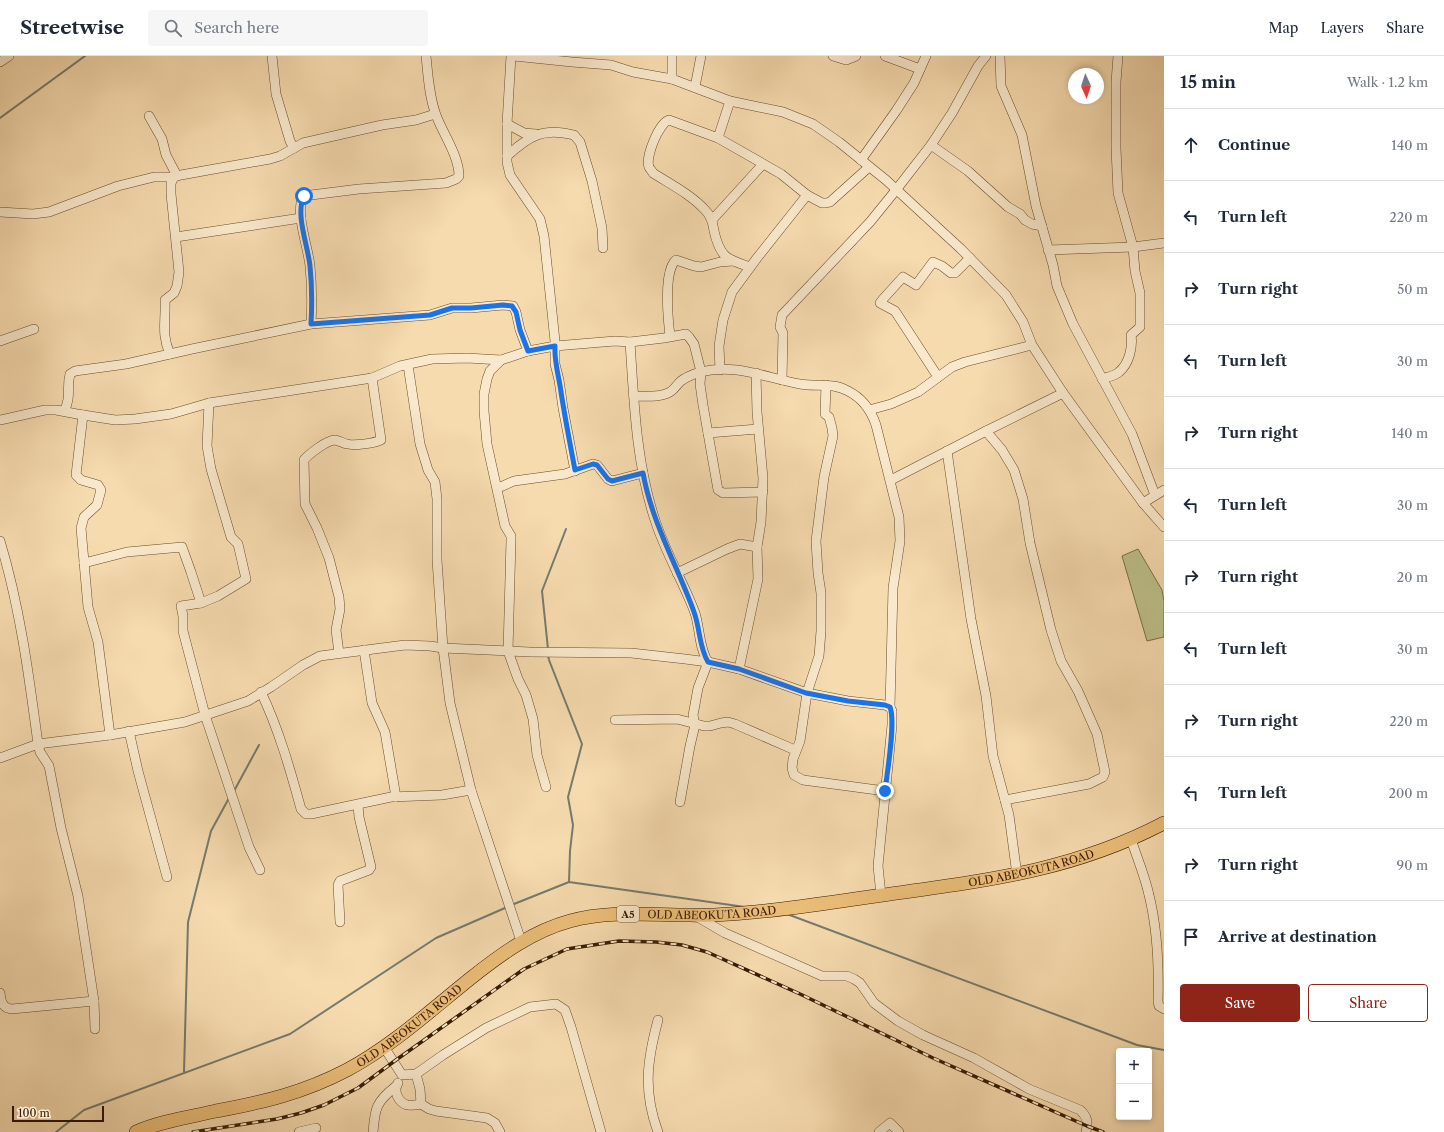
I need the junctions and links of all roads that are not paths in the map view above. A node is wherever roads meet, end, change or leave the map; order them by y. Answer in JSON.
{"nodes":[{"id":1,"x":8,"y":56,"type":"edge"},
{"id":2,"x":272,"y":56,"type":"edge"},
{"id":3,"x":426,"y":56,"type":"edge"},
{"id":4,"x":512,"y":56,"type":"edge"},
{"id":5,"x":672,"y":56,"type":"edge"},
{"id":6,"x":701,"y":56,"type":"edge"},
{"id":7,"x":833,"y":56,"type":"edge"},
{"id":8,"x":856,"y":56,"type":"edge"},
{"id":9,"x":885,"y":56,"type":"edge"},
{"id":10,"x":926,"y":56,"type":"edge"},
{"id":11,"x":986,"y":56,"type":"edge"},
{"id":12,"x":1000,"y":56,"type":"edge"},
{"id":13,"x":1118,"y":56,"type":"edge"},
{"id":14,"x":572,"y":59,"type":"edge"},
{"id":15,"x":0,"y":62,"type":"edge"},
{"id":16,"x":920,"y":69,"type":"junction"},
{"id":17,"x":672,"y":79,"type":"junction"},
{"id":18,"x":695,"y":87,"type":"junction"},
{"id":19,"x":730,"y":101,"type":"junction"},
{"id":20,"x":436,"y":114,"type":"junction"},
{"id":21,"x":149,"y":116,"type":"dead end"},
{"id":22,"x":507,"y":124,"type":"junction"},
{"id":23,"x":536,"y":134,"type":"junction"},
{"id":24,"x":718,"y":138,"type":"junction"},
{"id":25,"x":931,"y":145,"type":"junction"},
{"id":26,"x":294,"y":148,"type":"junction"},
{"id":27,"x":507,"y":156,"type":"junction"},
{"id":28,"x":861,"y":160,"type":"junction"},
{"id":29,"x":763,"y":164,"type":"junction"},
{"id":30,"x":870,"y":167,"type":"junction"},
{"id":31,"x":174,"y":177,"type":"junction"},
{"id":32,"x":896,"y":190,"type":"junction"},
{"id":33,"x":807,"y":195,"type":"junction"},
{"id":34,"x":0,"y":212,"type":"edge"},
{"id":35,"x":301,"y":218,"type":"junction"},
{"id":36,"x":712,"y":220,"type":"junction"},
{"id":37,"x":1042,"y":226,"type":"junction"},
{"id":38,"x":176,"y":237,"type":"junction"},
{"id":39,"x":1164,"y":243,"type":"edge"},
{"id":40,"x":1132,"y":247,"type":"junction"},
{"id":41,"x":603,"y":248,"type":"dead end"},
{"id":42,"x":1048,"y":250,"type":"junction"},
{"id":43,"x":970,"y":258,"type":"junction"},
{"id":44,"x":733,"y":261,"type":"junction"},
{"id":45,"x":750,"y":267,"type":"junction"},
{"id":46,"x":311,"y":324,"type":"junction"},
{"id":47,"x":34,"y":329,"type":"dead end"},
{"id":48,"x":670,"y":336,"type":"junction"},
{"id":49,"x":0,"y":341,"type":"edge"},
{"id":50,"x":630,"y":342,"type":"junction"},
{"id":51,"x":1032,"y":345,"type":"junction"},
{"id":52,"x":555,"y":346,"type":"junction"},
{"id":53,"x":528,"y":351,"type":"junction"},
{"id":54,"x":170,"y":354,"type":"junction"},
{"id":55,"x":501,"y":360,"type":"junction"},
{"id":56,"x":408,"y":364,"type":"junction"},
{"id":57,"x":720,"y":370,"type":"junction"},
{"id":58,"x":701,"y":372,"type":"junction"},
{"id":59,"x":756,"y":373,"type":"junction"},
{"id":60,"x":938,"y":377,"type":"junction"},
{"id":61,"x":372,"y":378,"type":"junction"},
{"id":62,"x":1102,"y":379,"type":"junction"},
{"id":63,"x":782,"y":380,"type":"junction"},
{"id":64,"x":826,"y":385,"type":"junction"},
{"id":65,"x":1063,"y":393,"type":"junction"},
{"id":66,"x":634,"y":396,"type":"junction"},
{"id":67,"x":209,"y":403,"type":"junction"},
{"id":68,"x":869,"y":410,"type":"junction"},
{"id":69,"x":64,"y":411,"type":"junction"},
{"id":70,"x":83,"y":415,"type":"junction"},
{"id":71,"x":0,"y":420,"type":"edge"},
{"id":72,"x":758,"y":429,"type":"junction"},
{"id":73,"x":986,"y":431,"type":"junction"},
{"id":74,"x":708,"y":433,"type":"junction"},
{"id":75,"x":947,"y":452,"type":"junction"},
{"id":76,"x":575,"y":470,"type":"junction"},
{"id":77,"x":643,"y":473,"type":"junction"},
{"id":78,"x":891,"y":480,"type":"junction"},
{"id":79,"x":498,"y":488,"type":"junction"},
{"id":80,"x":1164,"y":490,"type":"edge"},
{"id":81,"x":763,"y":492,"type":"junction"},
{"id":82,"x":1155,"y":495,"type":"junction"},
{"id":83,"x":1143,"y":503,"type":"junction"},
{"id":84,"x":1164,"y":527,"type":"edge"},
{"id":85,"x":0,"y":541,"type":"edge"},
{"id":86,"x":756,"y":547,"type":"junction"},
{"id":87,"x":84,"y":562,"type":"junction"},
{"id":88,"x":677,"y":573,"type":"junction"},
{"id":89,"x":201,"y":604,"type":"junction"},
{"id":90,"x":443,"y":648,"type":"junction"},
{"id":91,"x":364,"y":650,"type":"junction"},
{"id":92,"x":508,"y":651,"type":"junction"},
{"id":93,"x":339,"y":653,"type":"junction"},
{"id":94,"x":708,"y":662,"type":"junction"},
{"id":95,"x":739,"y":669,"type":"junction"},
{"id":96,"x":261,"y":692,"type":"junction"},
{"id":97,"x":806,"y":693,"type":"junction"},
{"id":98,"x":890,"y":707,"type":"junction"},
{"id":99,"x":205,"y":715,"type":"junction"},
{"id":100,"x":616,"y":720,"type":"dead end"},
{"id":101,"x":696,"y":725,"type":"junction"},
{"id":102,"x":129,"y":731,"type":"junction"},
{"id":103,"x":110,"y":735,"type":"junction"},
{"id":104,"x":38,"y":744,"type":"junction"},
{"id":105,"x":795,"y":750,"type":"junction"},
{"id":106,"x":0,"y":758,"type":"edge"},
{"id":107,"x":546,"y":787,"type":"dead end"},
{"id":108,"x":471,"y":790,"type":"junction"},
{"id":109,"x":885,"y":791,"type":"junction"},
{"id":110,"x":396,"y":797,"type":"junction"},
{"id":111,"x":1005,"y":800,"type":"junction"},
{"id":112,"x":680,"y":802,"type":"dead end"},
{"id":113,"x":358,"y":805,"type":"junction"},
{"id":114,"x":1164,"y":823,"type":"edge"},
{"id":115,"x":1131,"y":840,"type":"junction"},
{"id":116,"x":260,"y":870,"type":"dead end"},
{"id":117,"x":1017,"y":875,"type":"junction"},
{"id":118,"x":167,"y":877,"type":"dead end"},
{"id":119,"x":881,"y":895,"type":"junction"},
{"id":120,"x":695,"y":916,"type":"junction"},
{"id":121,"x":340,"y":922,"type":"dead end"},
{"id":122,"x":521,"y":941,"type":"junction"},
{"id":123,"x":0,"y":993,"type":"edge"},
{"id":124,"x":94,"y":1001,"type":"junction"},
{"id":125,"x":1164,"y":1009,"type":"edge"},
{"id":126,"x":658,"y":1020,"type":"dead end"},
{"id":127,"x":96,"y":1029,"type":"dead end"},
{"id":128,"x":384,"y":1047,"type":"junction"},
{"id":129,"x":416,"y":1074,"type":"junction"},
{"id":130,"x":402,"y":1075,"type":"junction"},
{"id":131,"x":396,"y":1087,"type":"junction"},
{"id":132,"x":421,"y":1104,"type":"junction"},
{"id":133,"x":316,"y":1128,"type":"dead end"},
{"id":134,"x":136,"y":1132,"type":"edge"},
{"id":135,"x":299,"y":1132,"type":"edge"},
{"id":136,"x":372,"y":1132,"type":"edge"},
{"id":137,"x":500,"y":1132,"type":"edge"},
{"id":138,"x":601,"y":1132,"type":"edge"},
{"id":139,"x":658,"y":1132,"type":"edge"},
{"id":140,"x":879,"y":1132,"type":"edge"},
{"id":141,"x":899,"y":1132,"type":"edge"},
{"id":142,"x":1086,"y":1132,"type":"edge"}],
"edges":[{"from":1,"to":15,"type":"street"},
{"from":2,"to":26,"type":"street"},
{"from":3,"to":20,"type":"street"},
{"from":4,"to":14,"type":"street"},
{"from":4,"to":22,"type":"street"},
{"from":5,"to":17,"type":"street"},
{"from":6,"to":18,"type":"street"},
{"from":7,"to":8,"type":"street"},
{"from":9,"to":16,"type":"street"},
{"from":10,"to":16,"type":"street"},
{"from":11,"to":25,"type":"street"},
{"from":12,"to":37,"type":"street"},
{"from":13,"to":40,"type":"street"},
{"from":14,"to":17,"type":"street"},
{"from":16,"to":28,"type":"street"},
{"from":17,"to":18,"type":"street"},
{"from":18,"to":19,"type":"street"},
{"from":19,"to":24,"type":"street"},
{"from":19,"to":28,"type":"street"},
{"from":20,"to":26,"type":"street"},
{"from":20,"to":35,"type":"street"},
{"from":21,"to":31,"type":"street"},
{"from":22,"to":23,"type":"street"},
{"from":22,"to":27,"type":"street"},
{"from":23,"to":27,"type":"street"},
{"from":23,"to":41,"type":"street"},
{"from":24,"to":29,"type":"street"},
{"from":24,"to":36,"type":"street"},
{"from":25,"to":32,"type":"street"},
{"from":25,"to":37,"type":"street"},
{"from":26,"to":31,"type":"street"},
{"from":27,"to":52,"type":"street"},
{"from":28,"to":30,"type":"street"},
{"from":29,"to":33,"type":"street"},
{"from":29,"to":36,"type":"street"},
{"from":30,"to":32,"type":"street"},
{"from":30,"to":33,"type":"street"},
{"from":31,"to":34,"type":"street"},
{"from":31,"to":38,"type":"street"},
{"from":32,"to":43,"type":"street"},
{"from":32,"to":63,"type":"street"},
{"from":33,"to":45,"type":"street"},
{"from":35,"to":38,"type":"street"},
{"from":35,"to":46,"type":"street"},
{"from":36,"to":44,"type":"street"},
{"from":37,"to":42,"type":"street"},
{"from":38,"to":54,"type":"street"},
{"from":39,"to":40,"type":"street"},
{"from":40,"to":42,"type":"street"},
{"from":40,"to":62,"type":"street"},
{"from":42,"to":62,"type":"street"},
{"from":43,"to":51,"type":"street"},
{"from":43,"to":60,"type":"street"},
{"from":44,"to":45,"type":"street"},
{"from":44,"to":48,"type":"street"},
{"from":45,"to":57,"type":"street"},
{"from":46,"to":53,"type":"street"},
{"from":46,"to":54,"type":"street"},
{"from":47,"to":49,"type":"street"},
{"from":48,"to":50,"type":"street"},
{"from":48,"to":58,"type":"street"},
{"from":50,"to":52,"type":"street"},
{"from":50,"to":66,"type":"street"},
{"from":51,"to":60,"type":"street"},
{"from":51,"to":65,"type":"street"},
{"from":52,"to":53,"type":"street"},
{"from":52,"to":76,"type":"street"},
{"from":53,"to":55,"type":"street"},
{"from":54,"to":69,"type":"street"},
{"from":55,"to":56,"type":"street"},
{"from":55,"to":79,"type":"street"},
{"from":56,"to":61,"type":"street"},
{"from":56,"to":90,"type":"street"},
{"from":57,"to":58,"type":"street"},
{"from":57,"to":59,"type":"street"},
{"from":58,"to":66,"type":"street"},
{"from":58,"to":74,"type":"street"},
{"from":59,"to":63,"type":"street"},
{"from":59,"to":72,"type":"street"},
{"from":60,"to":68,"type":"street"},
{"from":61,"to":67,"type":"street"},
{"from":61,"to":93,"type":"street"},
{"from":62,"to":82,"type":"street"},
{"from":63,"to":64,"type":"street"},
{"from":64,"to":68,"type":"street"},
{"from":64,"to":97,"type":"street"},
{"from":65,"to":73,"type":"street"},
{"from":65,"to":83,"type":"street"},
{"from":66,"to":77,"type":"street"},
{"from":67,"to":70,"type":"street"},
{"from":67,"to":89,"type":"street"},
{"from":68,"to":78,"type":"street"},
{"from":69,"to":70,"type":"street"},
{"from":69,"to":71,"type":"street"},
{"from":70,"to":87,"type":"street"},
{"from":72,"to":74,"type":"street"},
{"from":72,"to":81,"type":"street"},
{"from":73,"to":75,"type":"street"},
{"from":73,"to":111,"type":"street"},
{"from":74,"to":81,"type":"street"},
{"from":75,"to":78,"type":"street"},
{"from":75,"to":111,"type":"street"},
{"from":76,"to":77,"type":"street"},
{"from":76,"to":79,"type":"street"},
{"from":77,"to":88,"type":"street"},
{"from":78,"to":98,"type":"street"},
{"from":79,"to":92,"type":"street"},
{"from":80,"to":82,"type":"street"},
{"from":81,"to":86,"type":"street"},
{"from":82,"to":83,"type":"street"},
{"from":83,"to":84,"type":"street"},
{"from":85,"to":104,"type":"street"},
{"from":86,"to":88,"type":"street"},
{"from":86,"to":95,"type":"street"},
{"from":87,"to":89,"type":"street"},
{"from":87,"to":103,"type":"street"},
{"from":88,"to":94,"type":"street"},
{"from":89,"to":99,"type":"street"},
{"from":90,"to":91,"type":"street"},
{"from":90,"to":92,"type":"street"},
{"from":90,"to":108,"type":"street"},
{"from":91,"to":93,"type":"street"},
{"from":91,"to":110,"type":"street"},
{"from":92,"to":94,"type":"street"},
{"from":92,"to":107,"type":"street"},
{"from":93,"to":96,"type":"street"},
{"from":94,"to":95,"type":"street"},
{"from":94,"to":101,"type":"street"},
{"from":95,"to":97,"type":"street"},
{"from":96,"to":99,"type":"street"},
{"from":96,"to":113,"type":"street"},
{"from":97,"to":98,"type":"street"},
{"from":97,"to":105,"type":"street"},
{"from":98,"to":109,"type":"street"},
{"from":99,"to":102,"type":"street"},
{"from":99,"to":116,"type":"street"},
{"from":100,"to":101,"type":"street"},
{"from":101,"to":105,"type":"street"},
{"from":101,"to":112,"type":"street"},
{"from":102,"to":103,"type":"street"},
{"from":102,"to":118,"type":"street"},
{"from":103,"to":104,"type":"street"},
{"from":104,"to":106,"type":"street"},
{"from":104,"to":124,"type":"street"},
{"from":105,"to":109,"type":"street"},
{"from":108,"to":110,"type":"street"},
{"from":108,"to":122,"type":"street"},
{"from":109,"to":119,"type":"street"},
{"from":110,"to":113,"type":"street"},
{"from":111,"to":117,"type":"street"},
{"from":113,"to":121,"type":"street"},
{"from":114,"to":115,"type":"highway","name":"OLD ABEOKUTA ROAD","number":"A5"},
{"from":115,"to":117,"type":"highway","name":"OLD ABEOKUTA ROAD","number":"A5"},
{"from":115,"to":125,"type":"street"},
{"from":117,"to":119,"type":"highway","name":"OLD ABEOKUTA ROAD","number":"A5"},
{"from":119,"to":120,"type":"highway","name":"OLD ABEOKUTA ROAD","number":"A5"},
{"from":120,"to":122,"type":"highway","name":"OLD ABEOKUTA ROAD","number":"A5"},
{"from":120,"to":142,"type":"street"},
{"from":122,"to":128,"type":"highway","name":"OLD ABEOKUTA ROAD","number":"A5"},
{"from":123,"to":124,"type":"street"},
{"from":124,"to":127,"type":"street"},
{"from":126,"to":139,"type":"street"},
{"from":128,"to":130,"type":"street"},
{"from":128,"to":134,"type":"highway","name":"OLD ABEOKUTA ROAD","number":"A5"},
{"from":129,"to":130,"type":"street"},
{"from":129,"to":132,"type":"street"},
{"from":129,"to":138,"type":"street"},
{"from":130,"to":131,"type":"street"},
{"from":131,"to":132,"type":"street"},
{"from":131,"to":136,"type":"street"},
{"from":132,"to":137,"type":"street"},
{"from":133,"to":135,"type":"street"},
{"from":140,"to":141,"type":"street"}]}
